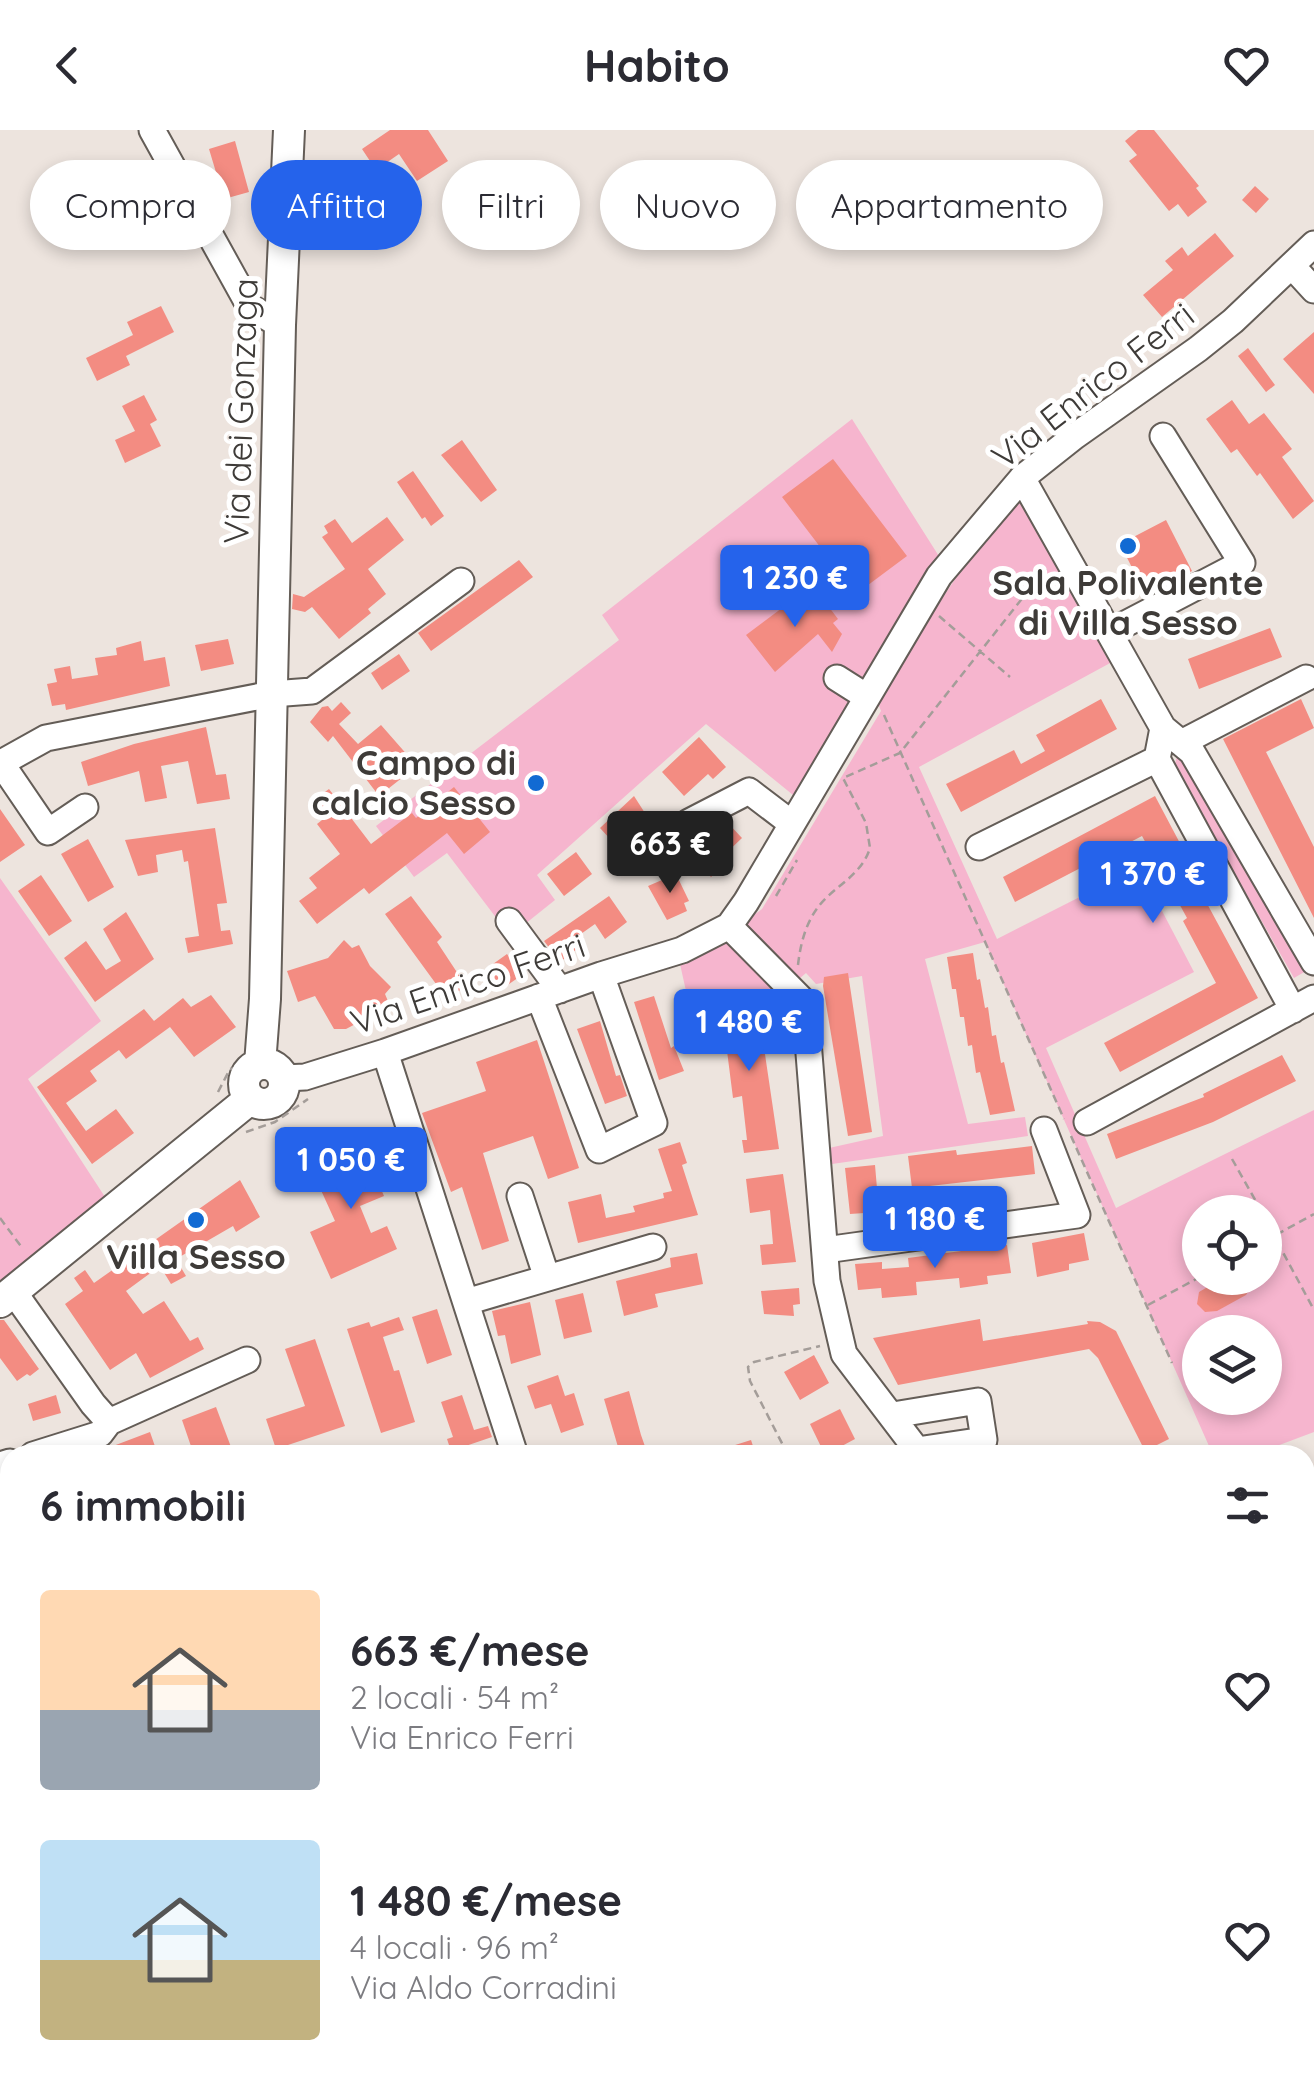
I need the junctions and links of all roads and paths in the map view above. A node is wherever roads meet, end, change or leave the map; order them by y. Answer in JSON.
{"nodes":[{"id":1,"x":152,"y":130,"type":"edge"},
{"id":2,"x":288,"y":130,"type":"edge"},
{"id":3,"x":1314,"y":244,"type":"edge"},
{"id":4,"x":1292,"y":266,"type":"junction"},
{"id":5,"x":1314,"y":290,"type":"edge"},
{"id":6,"x":280,"y":325,"type":"junction"},
{"id":7,"x":1163,"y":436,"type":"dead end"},
{"id":8,"x":1022,"y":478,"type":"junction"},
{"id":9,"x":1062,"y":548,"type":"junction"},
{"id":10,"x":461,"y":581,"type":"dead end"},
{"id":11,"x":923,"y":602,"type":"junction"},
{"id":12,"x":1110,"y":632,"type":"junction"},
{"id":13,"x":980,"y":651,"type":"junction"},
{"id":14,"x":1010,"y":677,"type":"dead end"},
{"id":15,"x":837,"y":678,"type":"dead end"},
{"id":16,"x":1306,"y":678,"type":"dead end"},
{"id":17,"x":272,"y":694,"type":"junction"},
{"id":18,"x":874,"y":704,"type":"junction"},
{"id":19,"x":1172,"y":736,"type":"junction"},
{"id":20,"x":900,"y":752,"type":"junction"},
{"id":21,"x":1157,"y":759,"type":"junction"},
{"id":22,"x":85,"y":807,"type":"dead end"},
{"id":23,"x":688,"y":822,"type":"dead end"},
{"id":24,"x":790,"y":823,"type":"junction"},
{"id":25,"x":979,"y":846,"type":"dead end"},
{"id":26,"x":510,"y":922,"type":"dead end"},
{"id":27,"x":729,"y":926,"type":"junction"},
{"id":28,"x":1314,"y":962,"type":"edge"},
{"id":29,"x":601,"y":974,"type":"junction"},
{"id":30,"x":549,"y":993,"type":"junction"},
{"id":31,"x":798,"y":996,"type":"junction"},
{"id":32,"x":1303,"y":1004,"type":"edge"},
{"id":33,"x":385,"y":1052,"type":"junction"},
{"id":34,"x":261,"y":1070,"type":"junction"},
{"id":35,"x":216,"y":1096,"type":"dead end"},
{"id":36,"x":1088,"y":1122,"type":"dead end"},
{"id":37,"x":1044,"y":1130,"type":"dead end"},
{"id":38,"x":1232,"y":1159,"type":"dead end"},
{"id":39,"x":1252,"y":1195,"type":"edge"},
{"id":40,"x":520,"y":1196,"type":"dead end"},
{"id":41,"x":1314,"y":1214,"type":"edge"},
{"id":42,"x":0,"y":1218,"type":"edge"},
{"id":43,"x":1282,"y":1232,"type":"edge"},
{"id":44,"x":653,"y":1247,"type":"dead end"},
{"id":45,"x":825,"y":1250,"type":"junction"},
{"id":46,"x":1282,"y":1251,"type":"edge"},
{"id":47,"x":30,"y":1259,"type":"dead end"},
{"id":48,"x":547,"y":1278,"type":"junction"},
{"id":49,"x":1182,"y":1287,"type":"edge"},
{"id":50,"x":6,"y":1296,"type":"edge"},
{"id":51,"x":466,"y":1302,"type":"junction"},
{"id":52,"x":1147,"y":1306,"type":"junction"},
{"id":53,"x":1314,"y":1310,"type":"edge"},
{"id":54,"x":841,"y":1341,"type":"junction"},
{"id":55,"x":247,"y":1360,"type":"dead end"},
{"id":56,"x":1172,"y":1363,"type":"dead end"},
{"id":57,"x":893,"y":1416,"type":"junction"},
{"id":58,"x":109,"y":1422,"type":"junction"},
{"id":59,"x":65,"y":1445,"type":"edge"},
{"id":60,"x":512,"y":1445,"type":"edge"},
{"id":61,"x":783,"y":1445,"type":"edge"},
{"id":62,"x":907,"y":1445,"type":"edge"},
{"id":63,"x":953,"y":1445,"type":"edge"}],
"edges":[{"from":1,"to":6,"type":"street"},
{"from":2,"to":6,"type":"main road","name":"Via dei Gonzaga"},
{"from":3,"to":4,"type":"street","name":"Via Enrico Ferri"},
{"from":4,"to":5,"type":"street"},
{"from":4,"to":8,"type":"street","name":"Via Enrico Ferri"},
{"from":6,"to":17,"type":"main road","name":"Via dei Gonzaga"},
{"from":7,"to":12,"type":"street"},
{"from":8,"to":9,"type":"street"},
{"from":8,"to":11,"type":"street","name":"Via Enrico Ferri"},
{"from":9,"to":12,"type":"street"},
{"from":9,"to":13,"type":"path"},
{"from":10,"to":17,"type":"street"},
{"from":11,"to":13,"type":"path"},
{"from":11,"to":18,"type":"street","name":"Via Enrico Ferri"},
{"from":12,"to":19,"type":"street"},
{"from":13,"to":14,"type":"path"},
{"from":13,"to":20,"type":"path"},
{"from":15,"to":18,"type":"street"},
{"from":16,"to":19,"type":"street"},
{"from":17,"to":22,"type":"street"},
{"from":17,"to":34,"type":"main road","name":"Via dei Gonzaga"},
{"from":18,"to":20,"type":"path"},
{"from":18,"to":24,"type":"street","name":"Via Enrico Ferri"},
{"from":19,"to":21,"type":"street"},
{"from":19,"to":28,"type":"street"},
{"from":20,"to":31,"type":"path"},
{"from":20,"to":52,"type":"path"},
{"from":21,"to":25,"type":"street"},
{"from":21,"to":32,"type":"street"},
{"from":23,"to":24,"type":"street"},
{"from":24,"to":27,"type":"street","name":"Via Enrico Ferri"},
{"from":26,"to":30,"type":"street"},
{"from":27,"to":29,"type":"street","name":"Via Enrico Ferri"},
{"from":27,"to":31,"type":"street"},
{"from":29,"to":30,"type":"street","name":"Via Enrico Ferri"},
{"from":29,"to":30,"type":"street"},
{"from":30,"to":33,"type":"street","name":"Via Enrico Ferri"},
{"from":31,"to":45,"type":"street"},
{"from":32,"to":36,"type":"street"},
{"from":33,"to":34,"type":"street","name":"Via Enrico Ferri"},
{"from":33,"to":51,"type":"street"},
{"from":34,"to":35,"type":"path"},
{"from":34,"to":50,"type":"main road"},
{"from":37,"to":45,"type":"street"},
{"from":38,"to":39,"type":"path"},
{"from":40,"to":48,"type":"street"},
{"from":41,"to":43,"type":"path"},
{"from":42,"to":47,"type":"path"},
{"from":44,"to":48,"type":"street"},
{"from":45,"to":54,"type":"street"},
{"from":46,"to":53,"type":"path"},
{"from":48,"to":51,"type":"street"},
{"from":49,"to":52,"type":"path"},
{"from":50,"to":58,"type":"street"},
{"from":51,"to":60,"type":"street"},
{"from":52,"to":56,"type":"path"},
{"from":54,"to":57,"type":"street"},
{"from":54,"to":61,"type":"path"},
{"from":55,"to":58,"type":"street"},
{"from":57,"to":62,"type":"street"},
{"from":57,"to":63,"type":"street"},
{"from":58,"to":59,"type":"street"}]}
